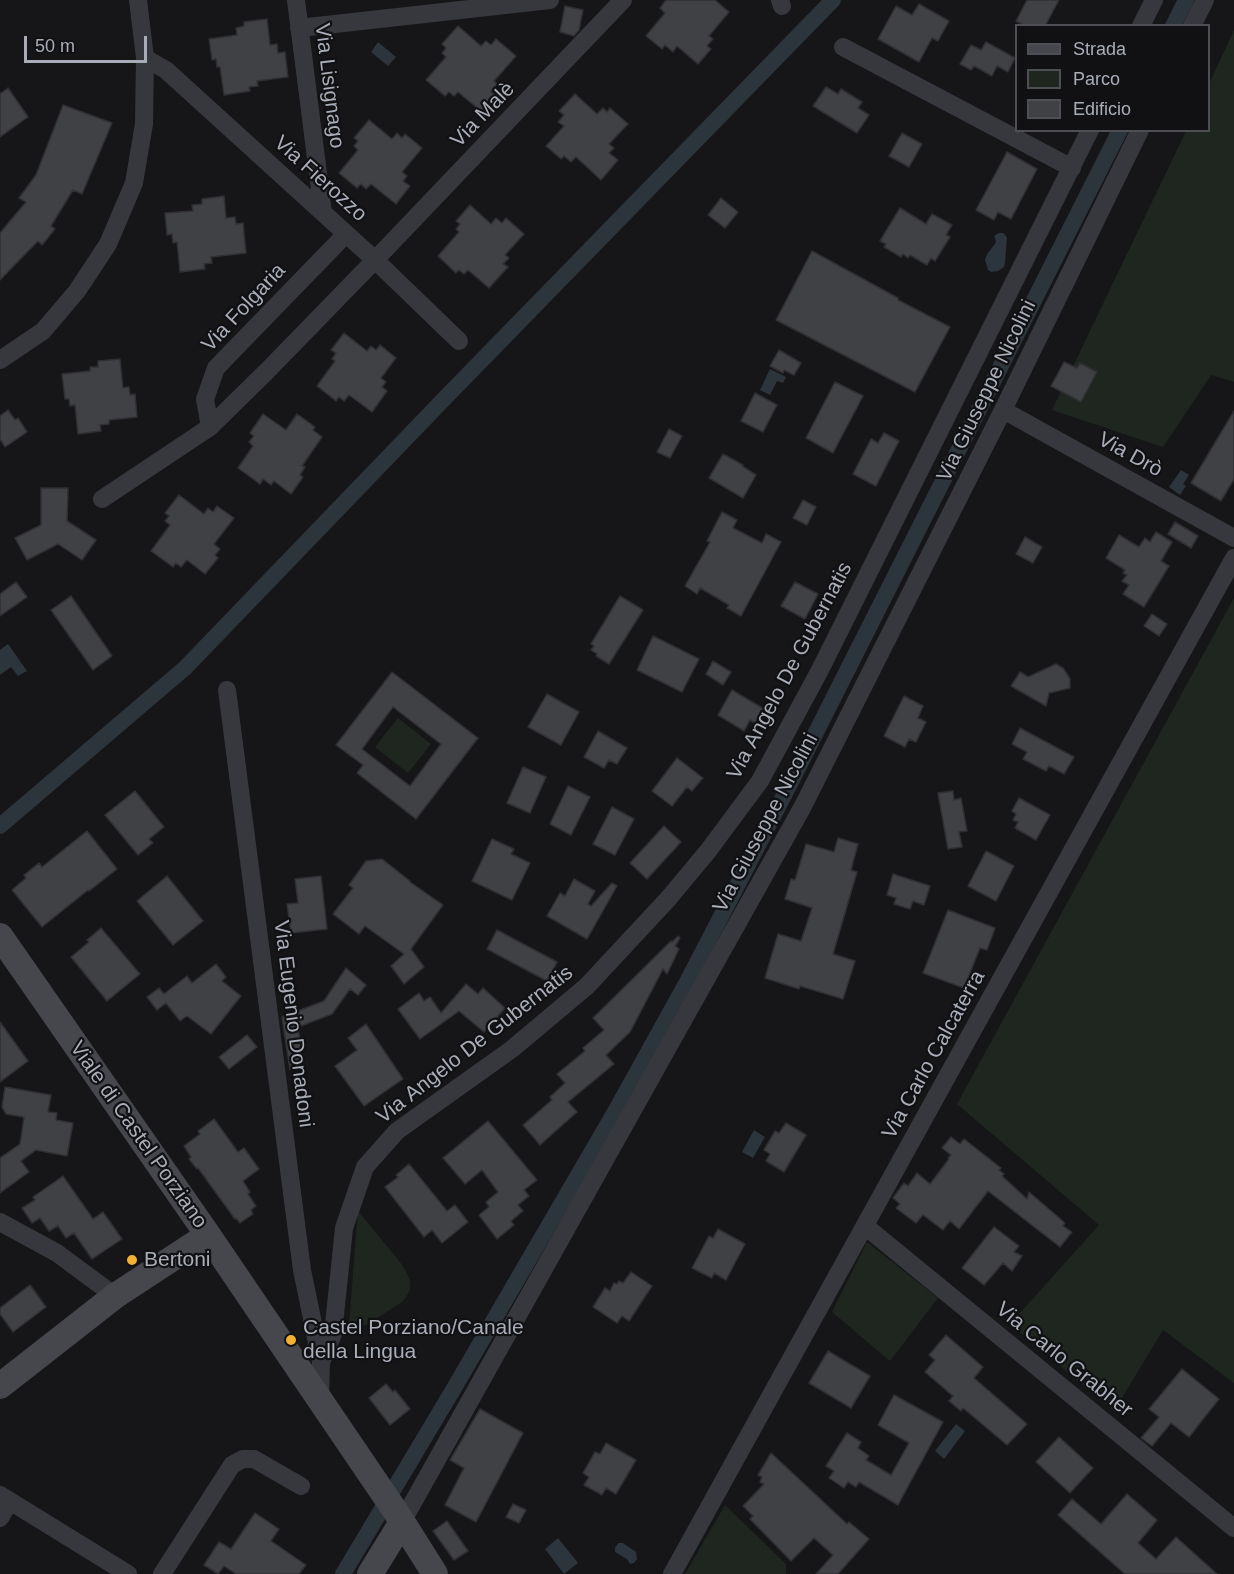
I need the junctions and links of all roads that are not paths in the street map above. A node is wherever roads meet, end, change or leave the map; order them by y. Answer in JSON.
{"nodes":[{"id":1,"x":138,"y":0,"type":"edge"},
{"id":2,"x":296,"y":0,"type":"edge"},
{"id":3,"x":550,"y":0,"type":"edge"},
{"id":4,"x":623,"y":0,"type":"edge"},
{"id":5,"x":1154,"y":0,"type":"edge"},
{"id":6,"x":1205,"y":0,"type":"edge"},
{"id":7,"x":1142,"y":24,"type":"edge"},
{"id":8,"x":1193,"y":24,"type":"edge"},
{"id":9,"x":299,"y":28,"type":"junction"},
{"id":10,"x":843,"y":47,"type":"dead end"},
{"id":11,"x":145,"y":58,"type":"junction"},
{"id":12,"x":1089,"y":132,"type":"edge"},
{"id":13,"x":1139,"y":132,"type":"edge"},
{"id":14,"x":1072,"y":168,"type":"junction"},
{"id":15,"x":324,"y":213,"type":"junction"},
{"id":16,"x":346,"y":234,"type":"junction"},
{"id":17,"x":375,"y":260,"type":"junction"},
{"id":18,"x":459,"y":341,"type":"dead end"},
{"id":19,"x":0,"y":360,"type":"edge"},
{"id":20,"x":1003,"y":410,"type":"junction"},
{"id":21,"x":210,"y":427,"type":"junction"},
{"id":22,"x":102,"y":499,"type":"dead end"},
{"id":23,"x":1234,"y":538,"type":"edge"},
{"id":24,"x":1234,"y":558,"type":"edge"},
{"id":25,"x":227,"y":690,"type":"dead end"},
{"id":26,"x":0,"y":936,"type":"edge"},
{"id":27,"x":0,"y":1222,"type":"edge"},
{"id":28,"x":865,"y":1226,"type":"junction"},
{"id":29,"x":208,"y":1235,"type":"junction"},
{"id":30,"x":115,"y":1296,"type":"junction"},
{"id":31,"x":321,"y":1362,"type":"junction"},
{"id":32,"x":0,"y":1386,"type":"edge"},
{"id":33,"x":320,"y":1400,"type":"junction"},
{"id":34,"x":302,"y":1486,"type":"dead end"},
{"id":35,"x":5,"y":1498,"type":"edge"},
{"id":36,"x":399,"y":1517,"type":"junction"},
{"id":37,"x":0,"y":1518,"type":"edge"},
{"id":38,"x":1234,"y":1528,"type":"edge"},
{"id":39,"x":128,"y":1574,"type":"edge"},
{"id":40,"x":162,"y":1574,"type":"edge"},
{"id":41,"x":370,"y":1574,"type":"edge"},
{"id":42,"x":435,"y":1574,"type":"edge"},
{"id":43,"x":672,"y":1574,"type":"edge"}],
"edges":[{"from":1,"to":11,"type":"street"},
{"from":2,"to":9,"type":"street","name":"Via Lisignago"},
{"from":3,"to":9,"type":"street"},
{"from":4,"to":17,"type":"street","name":"Via Malè"},
{"from":5,"to":7,"type":"street"},
{"from":6,"to":8,"type":"street"},
{"from":9,"to":15,"type":"street","name":"Via Lisignago"},
{"from":10,"to":14,"type":"street"},
{"from":11,"to":15,"type":"street","name":"Via Fierozzo"},
{"from":11,"to":19,"type":"street"},
{"from":12,"to":14,"type":"street","name":"Via Angelo De Gubernatis"},
{"from":13,"to":20,"type":"street","name":"Via Giuseppe Nicolini"},
{"from":14,"to":31,"type":"street","name":"Via Angelo De Gubernatis"},
{"from":15,"to":16,"type":"street","name":"Via Fierozzo"},
{"from":16,"to":17,"type":"street","name":"Via Fierozzo"},
{"from":16,"to":21,"type":"street","name":"Via Folgaria"},
{"from":17,"to":18,"type":"street","name":"Via Fierozzo"},
{"from":17,"to":21,"type":"street"},
{"from":20,"to":23,"type":"street","name":"Via Drò"},
{"from":20,"to":36,"type":"street","name":"Via Giuseppe Nicolini"},
{"from":21,"to":22,"type":"street"},
{"from":24,"to":28,"type":"street","name":"Via Carlo Calcaterra"},
{"from":25,"to":31,"type":"street","name":"Via Eugenio Donadoni"},
{"from":26,"to":29,"type":"street","name":"Viale di Castel Porziano"},
{"from":27,"to":30,"type":"street"},
{"from":28,"to":38,"type":"street","name":"Via Carlo Grabher"},
{"from":28,"to":43,"type":"street","name":"Via Carlo Calcaterra"},
{"from":29,"to":30,"type":"street"},
{"from":29,"to":33,"type":"street","name":"Viale di Castel Porziano"},
{"from":30,"to":32,"type":"street"},
{"from":31,"to":33,"type":"street","name":"Via Angelo De Gubernatis"},
{"from":33,"to":36,"type":"street","name":"Viale di Castel Porziano"},
{"from":34,"to":40,"type":"street"},
{"from":35,"to":37,"type":"street"},
{"from":35,"to":39,"type":"street"},
{"from":36,"to":41,"type":"street"},
{"from":36,"to":42,"type":"street","name":"Viale di Castel Porziano"}]}
